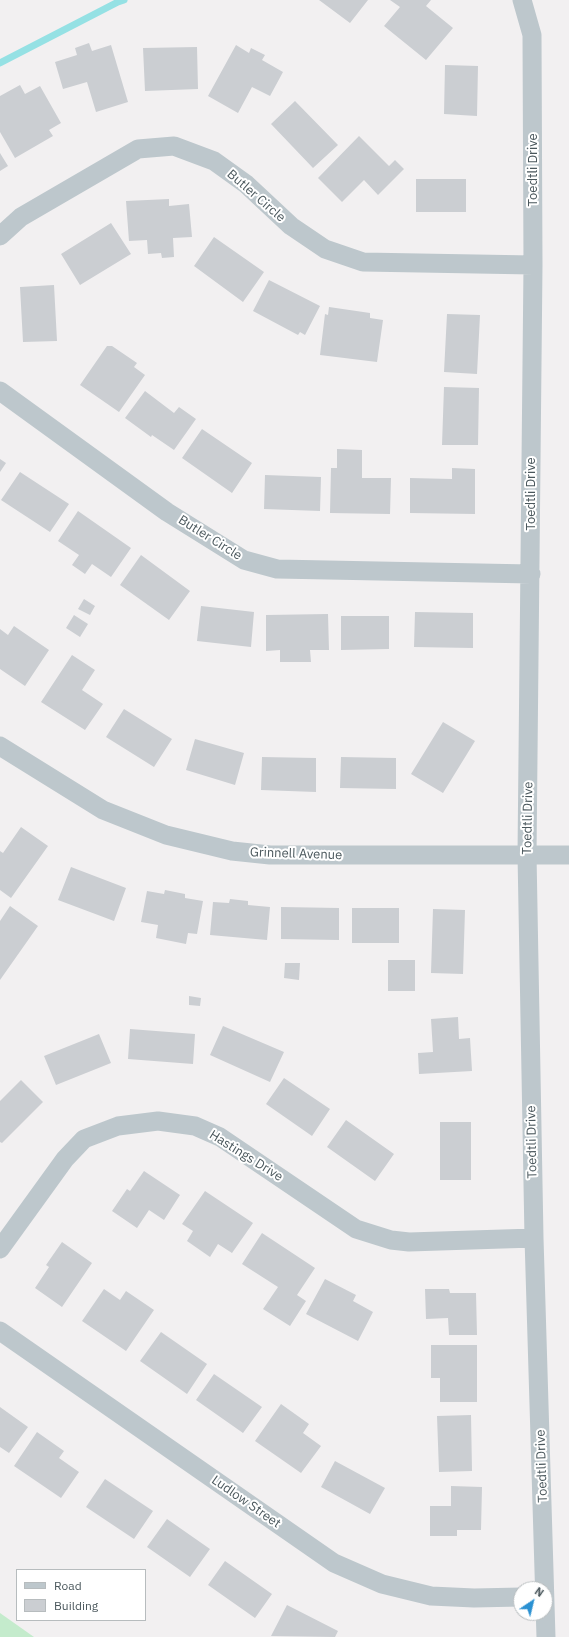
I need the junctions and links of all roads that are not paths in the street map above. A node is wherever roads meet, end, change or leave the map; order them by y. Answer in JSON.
{"nodes":[{"id":1,"x":522,"y":0,"type":"edge"},
{"id":2,"x":0,"y":236,"type":"edge"},
{"id":3,"x":533,"y":265,"type":"junction"},
{"id":4,"x":0,"y":391,"type":"edge"},
{"id":5,"x":530,"y":574,"type":"junction"},
{"id":6,"x":0,"y":746,"type":"edge"},
{"id":7,"x":527,"y":854,"type":"junction"},
{"id":8,"x":569,"y":855,"type":"edge"},
{"id":9,"x":534,"y":1238,"type":"junction"},
{"id":10,"x":0,"y":1249,"type":"edge"},
{"id":11,"x":0,"y":1331,"type":"edge"},
{"id":12,"x":545,"y":1581,"type":"edge"},
{"id":13,"x":513,"y":1597,"type":"edge"},
{"id":14,"x":546,"y":1621,"type":"edge"},
{"id":15,"x":546,"y":1637,"type":"edge"}],
"edges":[{"from":1,"to":3,"type":"street","name":"Toedtli Drive"},
{"from":2,"to":3,"type":"street","name":"Butler Circle"},
{"from":3,"to":5,"type":"street","name":"Toedtli Drive"},
{"from":4,"to":5,"type":"street","name":"Butler Circle"},
{"from":5,"to":7,"type":"street","name":"Toedtli Drive"},
{"from":6,"to":7,"type":"street","name":"Grinnell Avenue"},
{"from":7,"to":8,"type":"street","name":"Grinnell Avenue"},
{"from":7,"to":9,"type":"street","name":"Toedtli Drive"},
{"from":9,"to":10,"type":"street","name":"Hastings Drive"},
{"from":9,"to":12,"type":"street","name":"Toedtli Drive"},
{"from":11,"to":13,"type":"street","name":"Ludlow Street"},
{"from":14,"to":15,"type":"street","name":"Toedtli Drive"}]}
